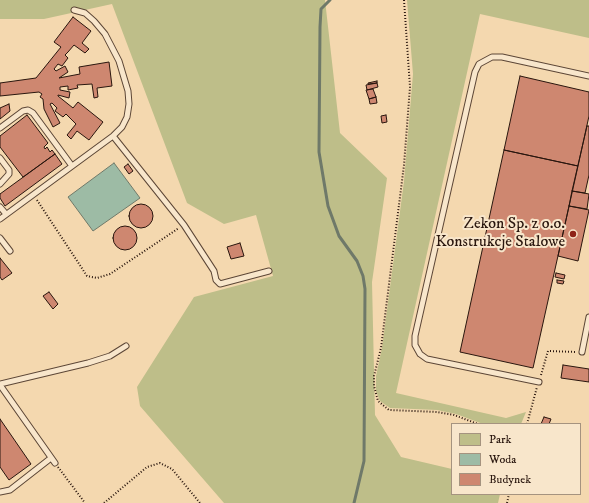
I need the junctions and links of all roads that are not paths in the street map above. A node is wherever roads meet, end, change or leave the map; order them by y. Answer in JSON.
{"nodes":[{"id":1,"x":74,"y":10,"type":"dead end"},
{"id":2,"x":589,"y":76,"type":"edge"},
{"id":3,"x":0,"y":128,"type":"edge"},
{"id":4,"x":113,"y":136,"type":"junction"},
{"id":5,"x":0,"y":158,"type":"edge"},
{"id":6,"x":72,"y":166,"type":"junction"},
{"id":7,"x":0,"y":184,"type":"edge"},
{"id":8,"x":0,"y":206,"type":"edge"},
{"id":9,"x":6,"y":214,"type":"junction"},
{"id":10,"x":0,"y":219,"type":"edge"},
{"id":11,"x":0,"y":238,"type":"edge"},
{"id":12,"x":10,"y":251,"type":"dead end"},
{"id":13,"x":269,"y":271,"type":"dead end"},
{"id":14,"x":589,"y":317,"type":"edge"},
{"id":15,"x":126,"y":346,"type":"dead end"},
{"id":16,"x":582,"y":352,"type":"road end"},
{"id":17,"x":539,"y":382,"type":"road end"},
{"id":18,"x":0,"y":384,"type":"edge"},
{"id":19,"x":0,"y":492,"type":"edge"}],
"edges":[{"from":1,"to":4,"type":"lane"},
{"from":2,"to":17,"type":"lane"},
{"from":3,"to":6,"type":"lane"},
{"from":4,"to":6,"type":"lane"},
{"from":4,"to":13,"type":"lane"},
{"from":5,"to":7,"type":"lane"},
{"from":6,"to":9,"type":"lane"},
{"from":8,"to":9,"type":"lane"},
{"from":9,"to":10,"type":"lane"},
{"from":11,"to":12,"type":"lane"},
{"from":14,"to":16,"type":"lane"},
{"from":15,"to":18,"type":"lane"},
{"from":18,"to":19,"type":"lane"}]}
